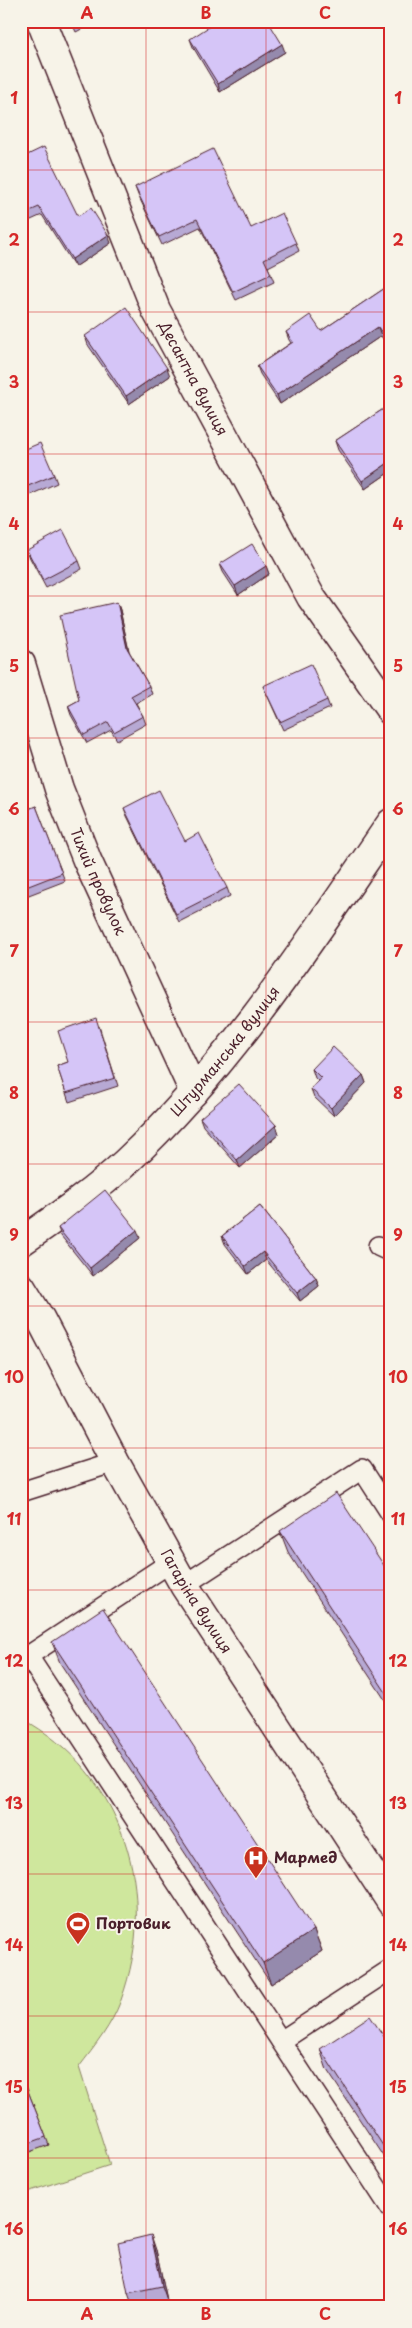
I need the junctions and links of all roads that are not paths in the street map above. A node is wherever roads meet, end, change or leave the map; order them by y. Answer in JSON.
{"nodes":[{"id":1,"x":41,"y":21,"type":"edge"},
{"id":2,"x":21,"y":664,"type":"edge"},
{"id":3,"x":391,"y":711,"type":"edge"},
{"id":4,"x":391,"y":823,"type":"edge"},
{"id":5,"x":194,"y":1092,"type":"junction"},
{"id":6,"x":21,"y":1242,"type":"edge"},
{"id":7,"x":21,"y":1287,"type":"edge"},
{"id":8,"x":115,"y":1462,"type":"junction"},
{"id":9,"x":21,"y":1492,"type":"edge"},
{"id":10,"x":391,"y":1514,"type":"edge"},
{"id":11,"x":171,"y":1562,"type":"junction"},
{"id":12,"x":184,"y":1586,"type":"junction"},
{"id":13,"x":391,"y":1902,"type":"edge"},
{"id":14,"x":391,"y":1969,"type":"edge"},
{"id":15,"x":281,"y":2041,"type":"junction"},
{"id":16,"x":391,"y":2209,"type":"edge"}],
"edges":[{"from":1,"to":3,"type":"street","name":"Десантна вулиця"},
{"from":2,"to":5,"type":"street","name":"Тихий провулок"},
{"from":4,"to":5,"type":"street","name":"Штурманська вулиця"},
{"from":5,"to":6,"type":"street","name":"Штурманська вулиця"},
{"from":7,"to":8,"type":"street","name":"Гагаріна вулиця"},
{"from":8,"to":9,"type":"lane"},
{"from":8,"to":11,"type":"street","name":"Гагаріна вулиця"},
{"from":10,"to":12,"type":"lane"},
{"from":11,"to":12,"type":"street","name":"Гагаріна вулиця"},
{"from":11,"to":15,"type":"lane"},
{"from":12,"to":13,"type":"street","name":"Гагаріна вулиця"},
{"from":14,"to":15,"type":"lane"},
{"from":15,"to":16,"type":"lane"}]}
